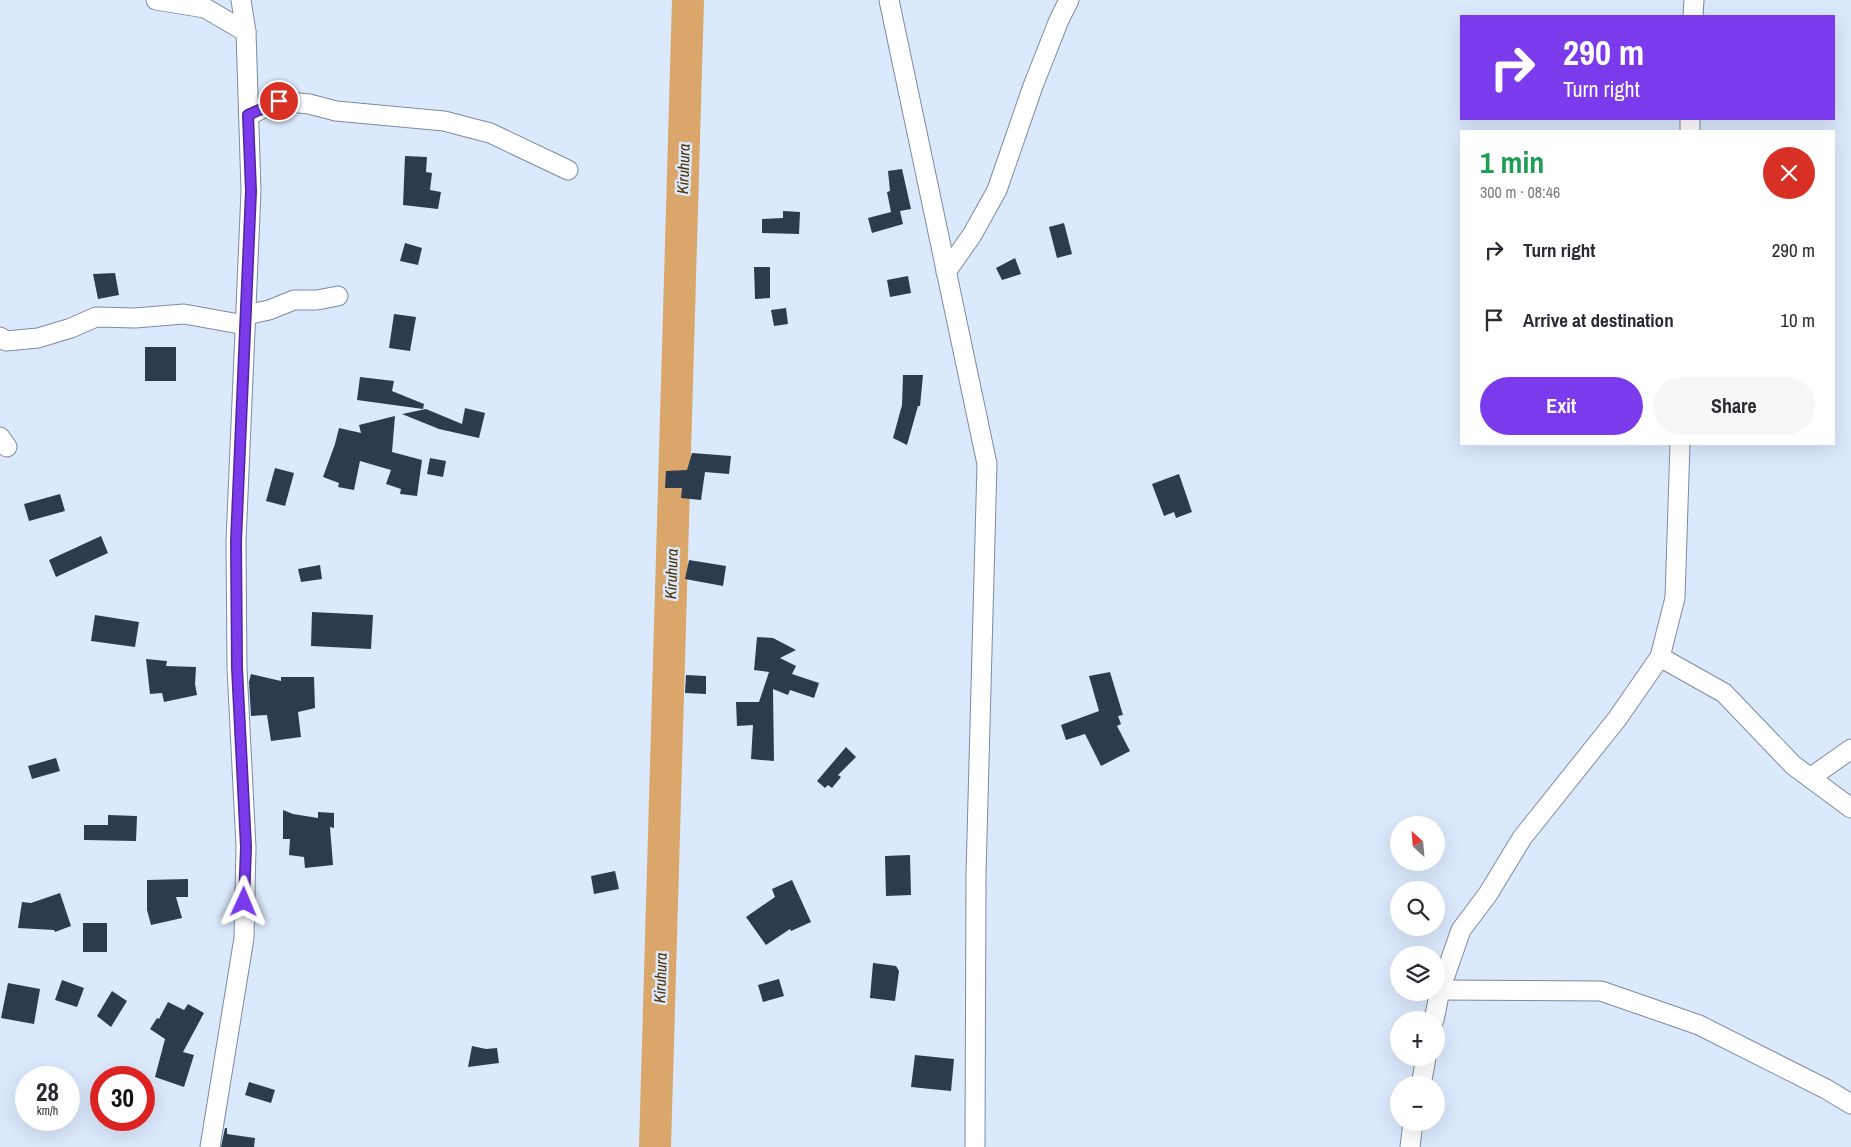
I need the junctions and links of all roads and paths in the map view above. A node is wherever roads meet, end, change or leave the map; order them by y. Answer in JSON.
{"nodes":[{"id":1,"x":156,"y":0,"type":"edge"},
{"id":2,"x":241,"y":0,"type":"edge"},
{"id":3,"x":888,"y":0,"type":"edge"},
{"id":4,"x":1068,"y":0,"type":"edge"},
{"id":5,"x":1694,"y":0,"type":"edge"},
{"id":6,"x":1693,"y":15,"type":"edge"},
{"id":7,"x":246,"y":32,"type":"junction"},
{"id":8,"x":248,"y":115,"type":"junction"},
{"id":9,"x":568,"y":170,"type":"dead end"},
{"id":10,"x":946,"y":272,"type":"junction"},
{"id":11,"x":338,"y":296,"type":"dead end"},
{"id":12,"x":245,"y":320,"type":"junction"},
{"id":13,"x":0,"y":337,"type":"edge"},
{"id":14,"x":1680,"y":445,"type":"edge"},
{"id":15,"x":1660,"y":657,"type":"junction"},
{"id":16,"x":1851,"y":749,"type":"edge"},
{"id":17,"x":1810,"y":778,"type":"junction"},
{"id":18,"x":1851,"y":808,"type":"edge"},
{"id":19,"x":1445,"y":976,"type":"edge"},
{"id":20,"x":1445,"y":990,"type":"edge"},
{"id":21,"x":1851,"y":1104,"type":"edge"},
{"id":22,"x":1412,"y":1131,"type":"edge"},
{"id":23,"x":210,"y":1147,"type":"edge"},
{"id":24,"x":975,"y":1147,"type":"edge"},
{"id":25,"x":1410,"y":1147,"type":"edge"}],
"edges":[{"from":1,"to":7,"type":"street"},
{"from":2,"to":7,"type":"street"},
{"from":3,"to":10,"type":"street"},
{"from":4,"to":10,"type":"street"},
{"from":5,"to":6,"type":"street"},
{"from":7,"to":8,"type":"street"},
{"from":8,"to":9,"type":"street"},
{"from":8,"to":12,"type":"street"},
{"from":10,"to":24,"type":"street"},
{"from":11,"to":12,"type":"street"},
{"from":12,"to":13,"type":"street"},
{"from":12,"to":23,"type":"street"},
{"from":14,"to":15,"type":"street"},
{"from":15,"to":17,"type":"street"},
{"from":15,"to":19,"type":"street"},
{"from":16,"to":17,"type":"street"},
{"from":17,"to":18,"type":"street"},
{"from":20,"to":21,"type":"street"},
{"from":22,"to":25,"type":"street"}]}
